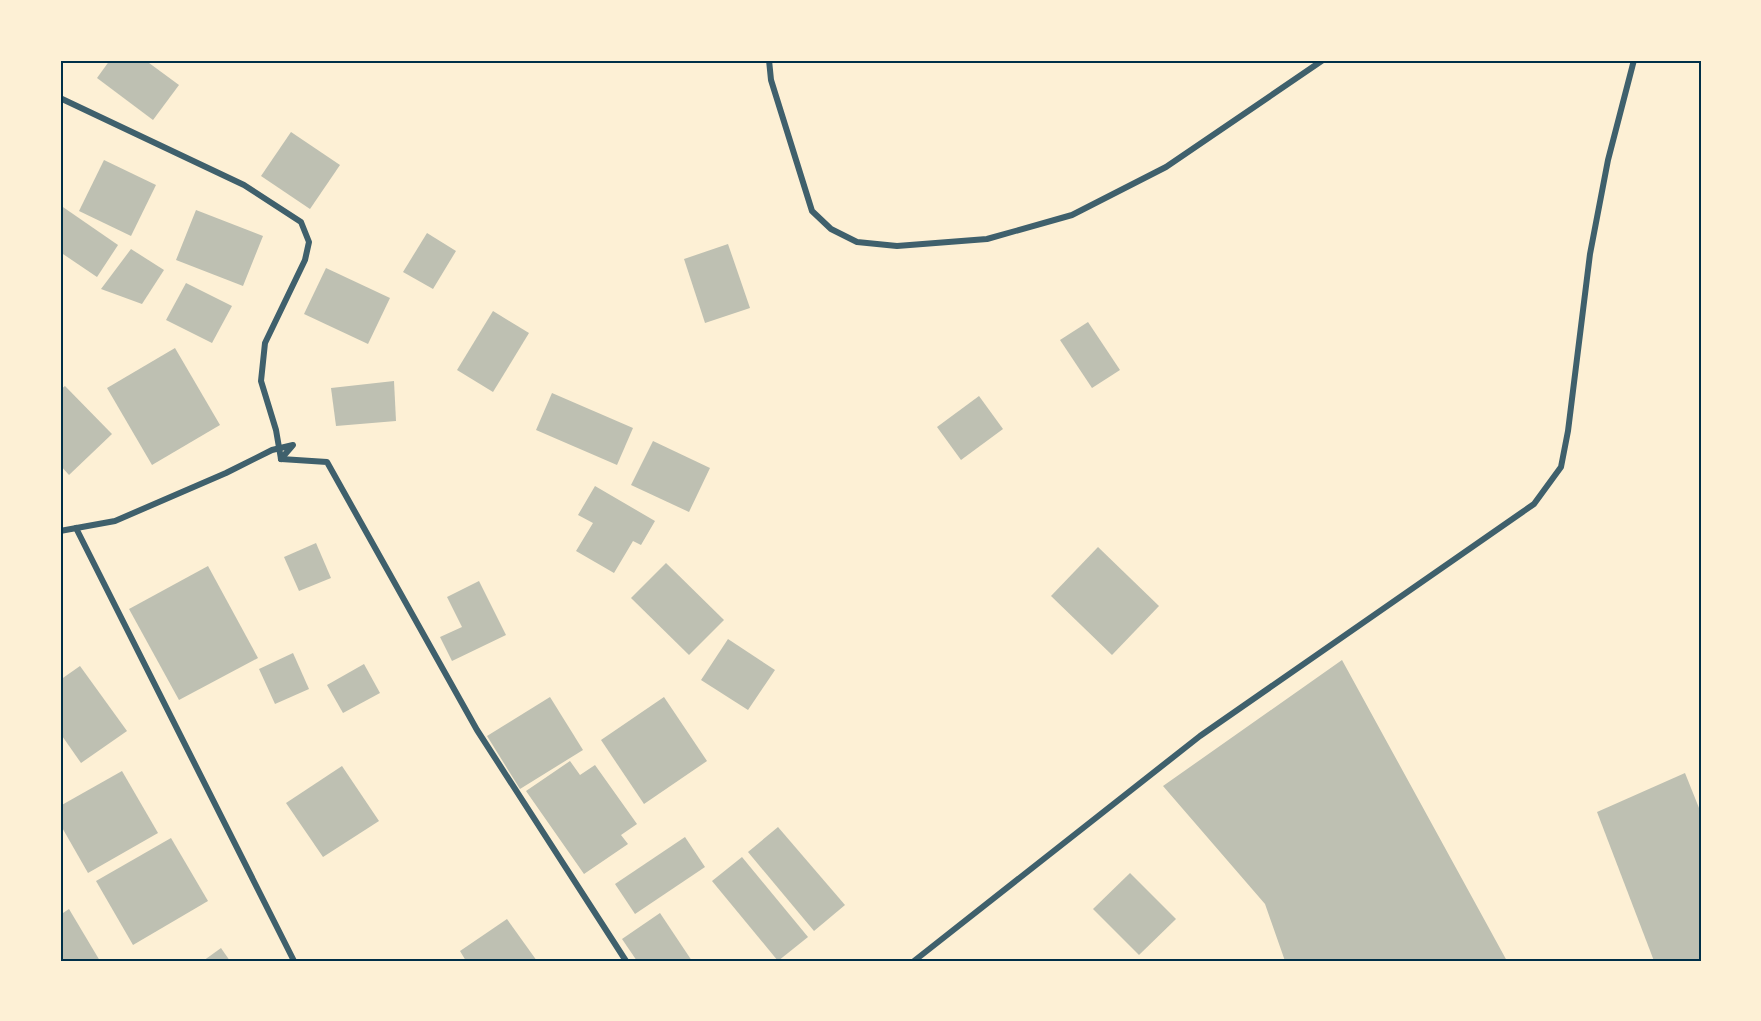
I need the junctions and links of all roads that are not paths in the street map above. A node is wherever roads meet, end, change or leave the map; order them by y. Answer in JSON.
{"nodes":[{"id":1,"x":769,"y":60,"type":"edge"},
{"id":2,"x":1323,"y":60,"type":"edge"},
{"id":3,"x":1634,"y":60,"type":"edge"},
{"id":4,"x":60,"y":98,"type":"edge"},
{"id":5,"x":279,"y":448,"type":"junction"},
{"id":6,"x":281,"y":459,"type":"junction"},
{"id":7,"x":76,"y":528,"type":"junction"},
{"id":8,"x":60,"y":531,"type":"edge"},
{"id":9,"x":294,"y":961,"type":"edge"},
{"id":10,"x":626,"y":961,"type":"edge"},
{"id":11,"x":914,"y":961,"type":"edge"}],
"edges":[{"from":1,"to":2,"type":"street"},
{"from":3,"to":11,"type":"street"},
{"from":4,"to":5,"type":"street"},
{"from":5,"to":6,"type":"street"},
{"from":5,"to":6,"type":"street"},
{"from":5,"to":7,"type":"street"},
{"from":6,"to":10,"type":"street"},
{"from":7,"to":8,"type":"street"},
{"from":7,"to":9,"type":"street"}]}
